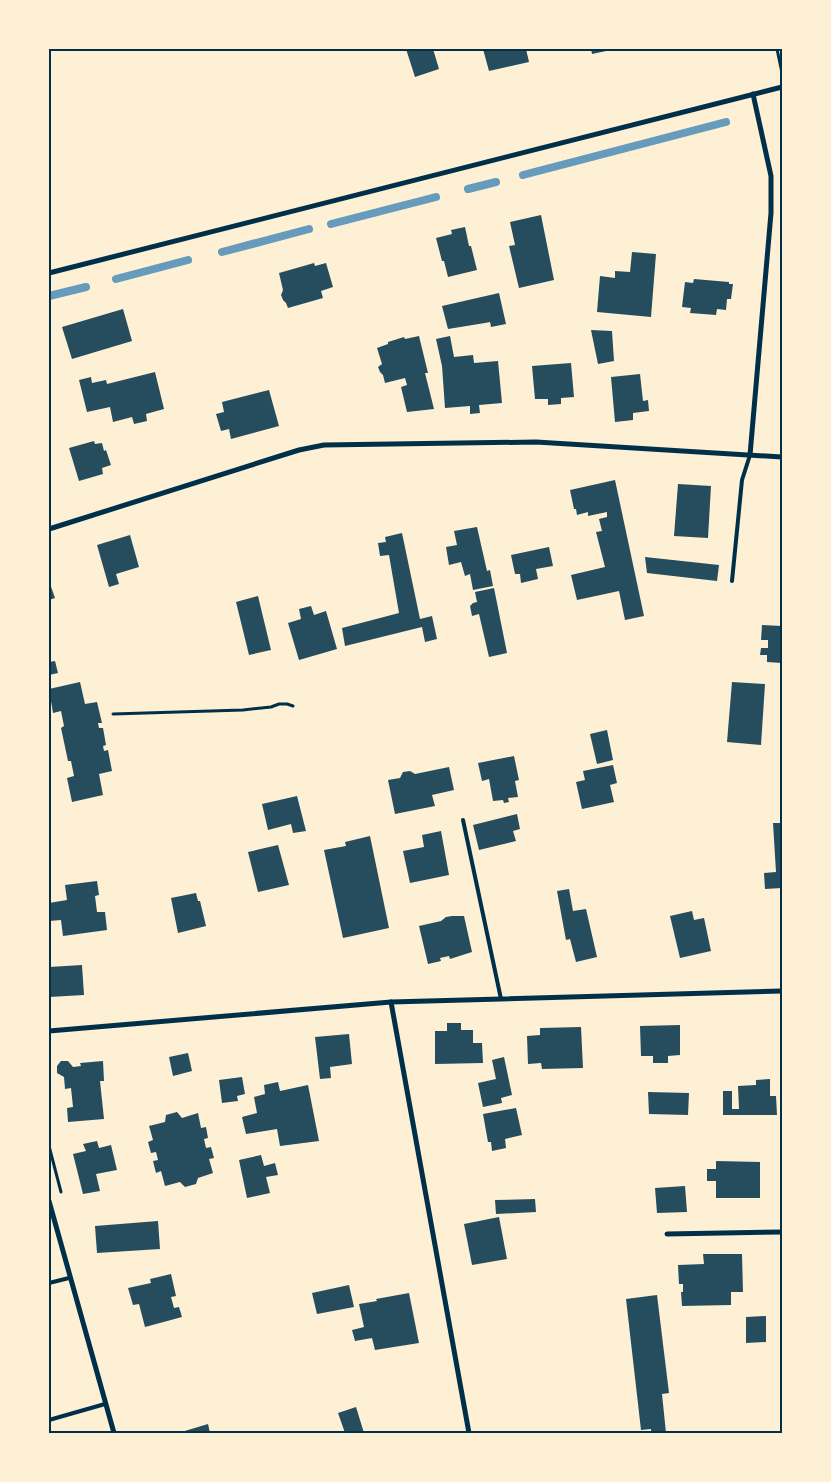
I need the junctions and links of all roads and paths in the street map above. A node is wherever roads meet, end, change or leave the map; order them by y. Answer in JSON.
{"nodes":[{"id":1,"x":778,"y":49,"type":"edge"},
{"id":2,"x":782,"y":74,"type":"edge"},
{"id":3,"x":782,"y":86,"type":"edge"},
{"id":4,"x":753,"y":94,"type":"junction"},
{"id":5,"x":49,"y":273,"type":"edge"},
{"id":6,"x":750,"y":455,"type":"junction"},
{"id":7,"x":782,"y":457,"type":"edge"},
{"id":8,"x":49,"y":529,"type":"edge"},
{"id":9,"x":732,"y":581,"type":"dead end"},
{"id":10,"x":293,"y":706,"type":"dead end"},
{"id":11,"x":112,"y":714,"type":"dead end"},
{"id":12,"x":463,"y":820,"type":"dead end"},
{"id":13,"x":782,"y":991,"type":"edge"},
{"id":14,"x":501,"y":999,"type":"junction"},
{"id":15,"x":391,"y":1002,"type":"junction"},
{"id":16,"x":49,"y":1031,"type":"edge"},
{"id":17,"x":49,"y":1201,"type":"edge"},
{"id":18,"x":782,"y":1232,"type":"edge"},
{"id":19,"x":667,"y":1234,"type":"dead end"},
{"id":20,"x":69,"y":1278,"type":"junction"},
{"id":21,"x":49,"y":1284,"type":"edge"},
{"id":22,"x":105,"y":1404,"type":"junction"},
{"id":23,"x":49,"y":1420,"type":"edge"},
{"id":24,"x":114,"y":1433,"type":"edge"},
{"id":25,"x":469,"y":1433,"type":"edge"}],
"edges":[{"from":1,"to":2,"type":"path"},
{"from":3,"to":4,"type":"street"},
{"from":4,"to":5,"type":"street"},
{"from":4,"to":6,"type":"street"},
{"from":6,"to":7,"type":"street"},
{"from":6,"to":8,"type":"street"},
{"from":6,"to":9,"type":"lane"},
{"from":10,"to":11,"type":"path"},
{"from":12,"to":14,"type":"lane"},
{"from":13,"to":14,"type":"street"},
{"from":14,"to":15,"type":"street"},
{"from":15,"to":16,"type":"street"},
{"from":15,"to":25,"type":"street"},
{"from":17,"to":20,"type":"street"},
{"from":18,"to":19,"type":"street"},
{"from":20,"to":21,"type":"lane"},
{"from":20,"to":22,"type":"street"},
{"from":22,"to":23,"type":"lane"},
{"from":22,"to":24,"type":"street"}]}
